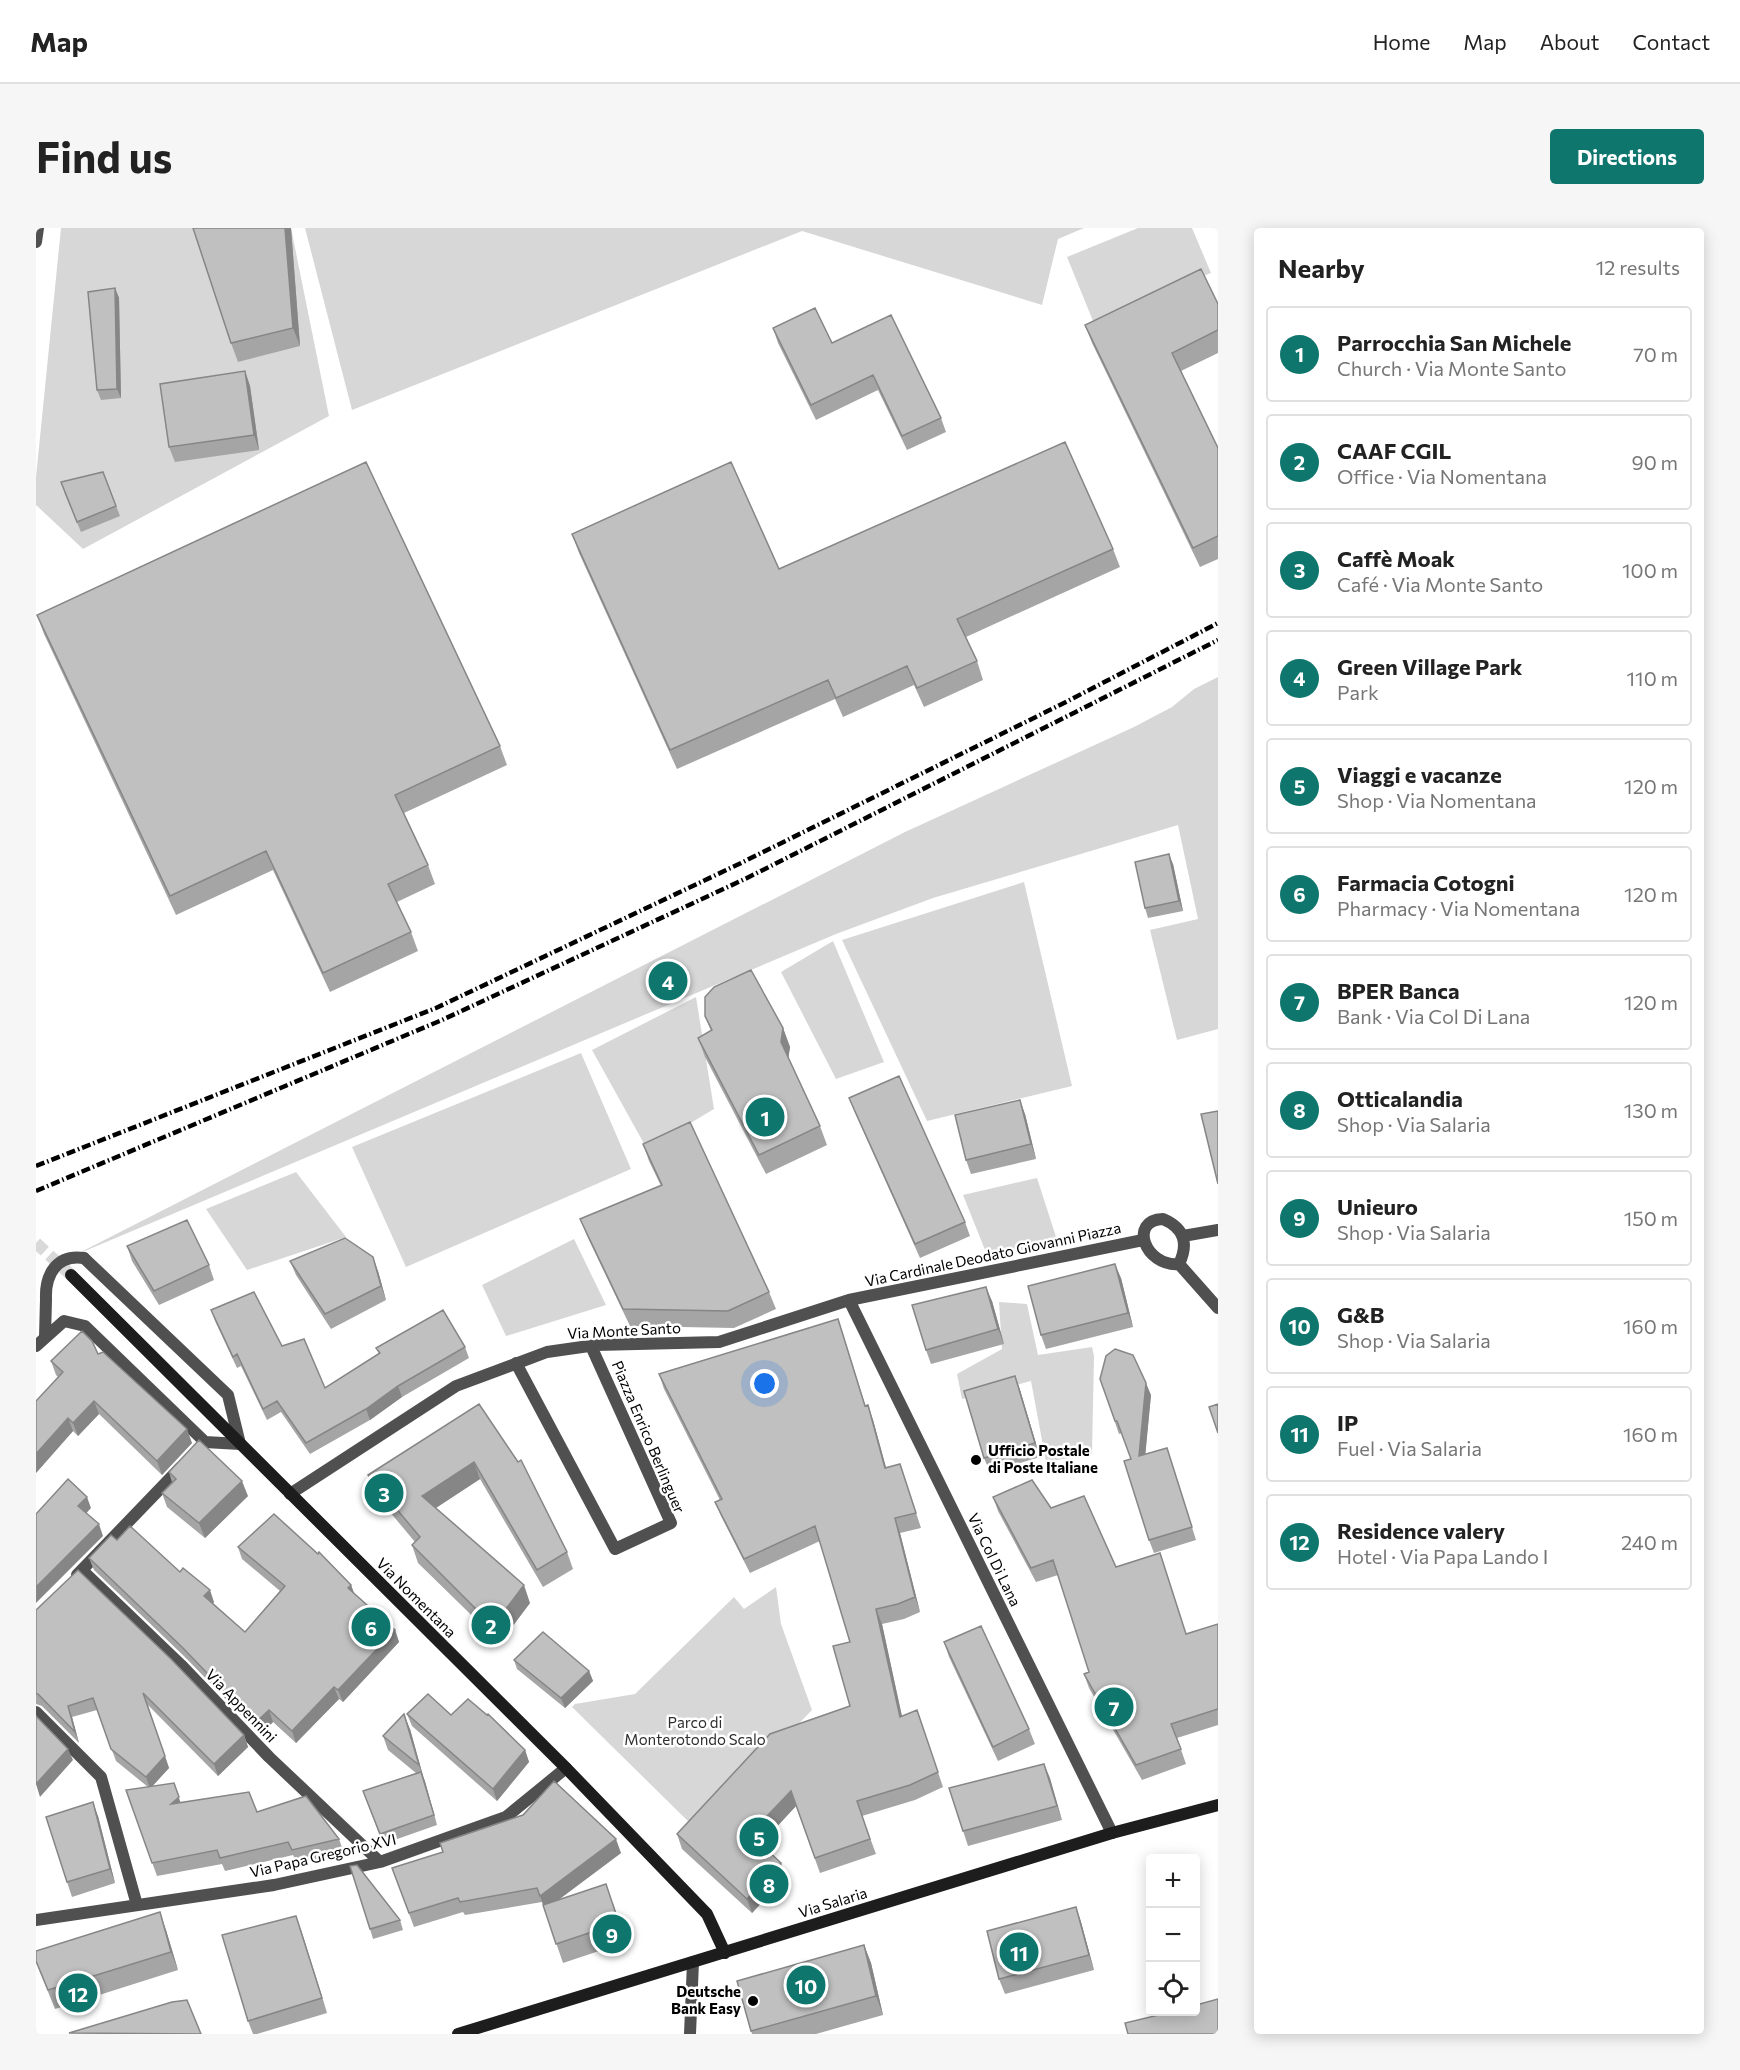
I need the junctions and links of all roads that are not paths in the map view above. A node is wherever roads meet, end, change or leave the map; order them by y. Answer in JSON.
{"nodes":[{"id":1,"x":38,"y":228,"type":"edge"},
{"id":2,"x":36,"y":242,"type":"edge"},
{"id":3,"x":1218,"y":1230,"type":"edge"},
{"id":4,"x":1182,"y":1236,"type":"junction"},
{"id":5,"x":1143,"y":1240,"type":"junction"},
{"id":6,"x":1179,"y":1264,"type":"junction"},
{"id":7,"x":71,"y":1275,"type":"tunnel mouth"},
{"id":8,"x":849,"y":1300,"type":"junction"},
{"id":9,"x":1218,"y":1308,"type":"edge"},
{"id":10,"x":40,"y":1342,"type":"edge"},
{"id":11,"x":591,"y":1346,"type":"junction"},
{"id":12,"x":516,"y":1363,"type":"junction"},
{"id":13,"x":240,"y":1444,"type":"junction"},
{"id":14,"x":197,"y":1450,"type":"junction"},
{"id":15,"x":290,"y":1494,"type":"junction"},
{"id":16,"x":82,"y":1570,"type":"junction"},
{"id":17,"x":67,"y":1585,"type":"edge"},
{"id":18,"x":36,"y":1712,"type":"edge"},
{"id":19,"x":566,"y":1768,"type":"junction"},
{"id":20,"x":1218,"y":1804,"type":"edge"},
{"id":21,"x":1112,"y":1833,"type":"junction"},
{"id":22,"x":380,"y":1862,"type":"junction"},
{"id":23,"x":137,"y":1905,"type":"junction"},
{"id":24,"x":36,"y":1920,"type":"edge"},
{"id":25,"x":725,"y":1953,"type":"junction"},
{"id":26,"x":693,"y":1962,"type":"junction"},
{"id":27,"x":458,"y":2034,"type":"edge"},
{"id":28,"x":690,"y":2034,"type":"edge"}],
"edges":[{"from":1,"to":2,"type":"street"},
{"from":3,"to":4,"type":"street"},
{"from":4,"to":5,"type":"street"},
{"from":4,"to":6,"type":"street"},
{"from":5,"to":6,"type":"street"},
{"from":5,"to":8,"type":"street","name":"Via Cardinale Deodato Giovanni Piazza"},
{"from":6,"to":9,"type":"street"},
{"from":7,"to":13,"type":"main road","name":"Via Nomentana"},
{"from":8,"to":11,"type":"street","name":"Via Monte Santo"},
{"from":8,"to":21,"type":"street","name":"Via Col Di Lana"},
{"from":10,"to":13,"type":"street","bridge":true},
{"from":10,"to":14,"type":"street"},
{"from":11,"to":12,"type":"street","name":"Via Monte Santo"},
{"from":11,"to":12,"type":"street","name":"Piazza Enrico Berlinguer"},
{"from":12,"to":15,"type":"street","name":"Via Monte Santo"},
{"from":13,"to":14,"type":"street"},
{"from":13,"to":15,"type":"main road","name":"Via Nomentana"},
{"from":14,"to":16,"type":"street"},
{"from":15,"to":19,"type":"main road","name":"Via Nomentana"},
{"from":16,"to":17,"type":"street"},
{"from":16,"to":22,"type":"street","name":"Via Appennini"},
{"from":18,"to":23,"type":"street"},
{"from":19,"to":22,"type":"street","name":"Via Papa Gregorio XVI"},
{"from":19,"to":25,"type":"main road","name":"Via Nomentana"},
{"from":20,"to":21,"type":"main road","name":"Via Salaria"},
{"from":21,"to":25,"type":"main road","name":"Via Salaria"},
{"from":22,"to":23,"type":"street","name":"Via Papa Gregorio XVI"},
{"from":23,"to":24,"type":"street","name":"Via Papa Gregorio XVI"},
{"from":25,"to":26,"type":"main road","name":"Via Salaria"},
{"from":26,"to":27,"type":"main road","name":"Via Salaria"},
{"from":26,"to":28,"type":"street"}]}
